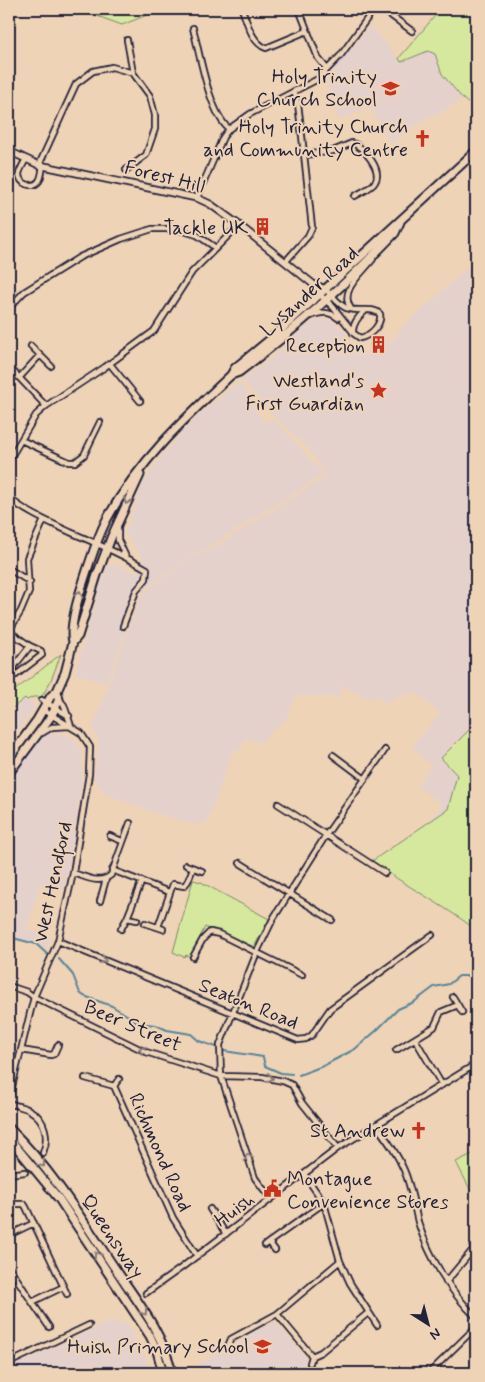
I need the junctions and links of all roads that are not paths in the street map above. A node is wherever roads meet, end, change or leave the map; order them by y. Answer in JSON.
{"nodes":[{"id":1,"x":242,"y":9,"type":"edge"},
{"id":2,"x":299,"y":9,"type":"edge"},
{"id":3,"x":374,"y":9,"type":"edge"},
{"id":4,"x":382,"y":9,"type":"edge"},
{"id":5,"x":193,"y":28,"type":"dead end"},
{"id":6,"x":307,"y":31,"type":"junction"},
{"id":7,"x":412,"y":31,"type":"dead end"},
{"id":8,"x":127,"y":40,"type":"dead end"},
{"id":9,"x":327,"y":69,"type":"junction"},
{"id":10,"x":132,"y":72,"type":"junction"},
{"id":11,"x":294,"y":91,"type":"junction"},
{"id":12,"x":229,"y":129,"type":"junction"},
{"id":13,"x":9,"y":151,"type":"edge"},
{"id":14,"x":476,"y":151,"type":"edge"},
{"id":15,"x":304,"y":155,"type":"junction"},
{"id":16,"x":26,"y":159,"type":"junction"},
{"id":17,"x":41,"y":165,"type":"junction"},
{"id":18,"x":126,"y":170,"type":"dead end"},
{"id":19,"x":358,"y":186,"type":"dead end"},
{"id":20,"x":362,"y":192,"type":"junction"},
{"id":21,"x":356,"y":196,"type":"dead end"},
{"id":22,"x":197,"y":198,"type":"junction"},
{"id":23,"x":400,"y":222,"type":"junction"},
{"id":24,"x":239,"y":225,"type":"junction"},
{"id":25,"x":216,"y":248,"type":"junction"},
{"id":26,"x":381,"y":248,"type":"junction"},
{"id":27,"x":286,"y":260,"type":"junction"},
{"id":28,"x":322,"y":291,"type":"junction"},
{"id":29,"x":332,"y":295,"type":"junction"},
{"id":30,"x":326,"y":301,"type":"junction"},
{"id":31,"x":9,"y":308,"type":"edge"},
{"id":32,"x":352,"y":310,"type":"junction"},
{"id":33,"x":365,"y":311,"type":"junction"},
{"id":34,"x":306,"y":318,"type":"junction"},
{"id":35,"x":342,"y":320,"type":"junction"},
{"id":36,"x":353,"y":333,"type":"junction"},
{"id":37,"x":31,"y":346,"type":"dead end"},
{"id":38,"x":40,"y":355,"type":"junction"},
{"id":39,"x":110,"y":364,"type":"junction"},
{"id":40,"x":51,"y":366,"type":"dead end"},
{"id":41,"x":9,"y":367,"type":"edge"},
{"id":42,"x":231,"y":375,"type":"junction"},
{"id":43,"x":20,"y":377,"type":"junction"},
{"id":44,"x":140,"y":401,"type":"dead end"},
{"id":45,"x":46,"y":406,"type":"junction"},
{"id":46,"x":100,"y":422,"type":"dead end"},
{"id":47,"x":21,"y":440,"type":"junction"},
{"id":48,"x":150,"y":458,"type":"junction"},
{"id":49,"x":9,"y":460,"type":"edge"},
{"id":50,"x":9,"y":498,"type":"edge"},
{"id":51,"x":44,"y":520,"type":"junction"},
{"id":52,"x":118,"y":522,"type":"junction"},
{"id":53,"x":96,"y":544,"type":"junction"},
{"id":54,"x":108,"y":548,"type":"junction"},
{"id":55,"x":127,"y":558,"type":"junction"},
{"id":56,"x":9,"y":569,"type":"edge"},
{"id":57,"x":30,"y":582,"type":"junction"},
{"id":58,"x":122,"y":626,"type":"dead end"},
{"id":59,"x":9,"y":631,"type":"edge"},
{"id":60,"x":73,"y":642,"type":"junction"},
{"id":61,"x":30,"y":646,"type":"junction"},
{"id":62,"x":9,"y":673,"type":"edge"},
{"id":63,"x":58,"y":695,"type":"junction"},
{"id":64,"x":44,"y":705,"type":"junction"},
{"id":65,"x":55,"y":708,"type":"junction"},
{"id":66,"x":52,"y":715,"type":"junction"},
{"id":67,"x":69,"y":716,"type":"junction"},
{"id":68,"x":71,"y":726,"type":"junction"},
{"id":69,"x":35,"y":737,"type":"junction"},
{"id":70,"x":385,"y":750,"type":"dead end"},
{"id":71,"x":333,"y":755,"type":"dead end"},
{"id":72,"x":9,"y":758,"type":"edge"},
{"id":73,"x":9,"y":773,"type":"edge"},
{"id":74,"x":365,"y":779,"type":"junction"},
{"id":75,"x":278,"y":804,"type":"dead end"},
{"id":76,"x":130,"y":823,"type":"dead end"},
{"id":77,"x":326,"y":835,"type":"junction"},
{"id":78,"x":110,"y":836,"type":"dead end"},
{"id":79,"x":122,"y":841,"type":"junction"},
{"id":80,"x":240,"y":863,"type":"dead end"},
{"id":81,"x":186,"y":865,"type":"dead end"},
{"id":82,"x":193,"y":868,"type":"junction"},
{"id":83,"x":112,"y":870,"type":"junction"},
{"id":84,"x":202,"y":871,"type":"dead end"},
{"id":85,"x":73,"y":873,"type":"junction"},
{"id":86,"x":385,"y":874,"type":"dead end"},
{"id":87,"x":106,"y":879,"type":"junction"},
{"id":88,"x":142,"y":881,"type":"junction"},
{"id":89,"x":169,"y":892,"type":"junction"},
{"id":90,"x":289,"y":893,"type":"junction"},
{"id":91,"x":100,"y":901,"type":"dead end"},
{"id":92,"x":127,"y":918,"type":"junction"},
{"id":93,"x":137,"y":920,"type":"dead end"},
{"id":94,"x":332,"y":920,"type":"dead end"},
{"id":95,"x":145,"y":924,"type":"dead end"},
{"id":96,"x":158,"y":927,"type":"junction"},
{"id":97,"x":121,"y":929,"type":"dead end"},
{"id":98,"x":163,"y":929,"type":"dead end"},
{"id":99,"x":432,"y":935,"type":"dead end"},
{"id":100,"x":58,"y":941,"type":"junction"},
{"id":101,"x":257,"y":952,"type":"junction"},
{"id":102,"x":193,"y":958,"type":"dead end"},
{"id":103,"x":302,"y":974,"type":"dead end"},
{"id":104,"x":9,"y":986,"type":"edge"},
{"id":105,"x":34,"y":997,"type":"junction"},
{"id":106,"x":453,"y":997,"type":"dead end"},
{"id":107,"x":458,"y":1004,"type":"junction"},
{"id":108,"x":462,"y":1012,"type":"dead end"},
{"id":109,"x":232,"y":1013,"type":"junction"},
{"id":110,"x":415,"y":1039,"type":"junction"},
{"id":111,"x":58,"y":1045,"type":"dead end"},
{"id":112,"x":21,"y":1050,"type":"junction"},
{"id":113,"x":396,"y":1050,"type":"dead end"},
{"id":114,"x":476,"y":1064,"type":"edge"},
{"id":115,"x":222,"y":1076,"type":"junction"},
{"id":116,"x":85,"y":1078,"type":"dead end"},
{"id":117,"x":118,"y":1079,"type":"dead end"},
{"id":118,"x":442,"y":1085,"type":"junction"},
{"id":119,"x":114,"y":1086,"type":"junction"},
{"id":120,"x":9,"y":1101,"type":"edge"},
{"id":121,"x":376,"y":1125,"type":"junction"},
{"id":122,"x":9,"y":1128,"type":"edge"},
{"id":123,"x":9,"y":1138,"type":"edge"},
{"id":124,"x":338,"y":1148,"type":"junction"},
{"id":125,"x":43,"y":1153,"type":"dead end"},
{"id":126,"x":25,"y":1172,"type":"dead end"},
{"id":127,"x":9,"y":1174,"type":"edge"},
{"id":128,"x":304,"y":1174,"type":"junction"},
{"id":129,"x":271,"y":1199,"type":"junction"},
{"id":130,"x":9,"y":1204,"type":"edge"},
{"id":131,"x":324,"y":1204,"type":"junction"},
{"id":132,"x":210,"y":1209,"type":"dead end"},
{"id":133,"x":34,"y":1223,"type":"junction"},
{"id":134,"x":226,"y":1234,"type":"junction"},
{"id":135,"x":9,"y":1235,"type":"edge"},
{"id":136,"x":269,"y":1242,"type":"junction"},
{"id":137,"x":265,"y":1245,"type":"dead end"},
{"id":138,"x":476,"y":1246,"type":"edge"},
{"id":139,"x":275,"y":1250,"type":"dead end"},
{"id":140,"x":197,"y":1256,"type":"junction"},
{"id":141,"x":340,"y":1261,"type":"junction"},
{"id":142,"x":9,"y":1268,"type":"edge"},
{"id":143,"x":446,"y":1282,"type":"junction"},
{"id":144,"x":63,"y":1287,"type":"junction"},
{"id":145,"x":146,"y":1293,"type":"dead end"},
{"id":146,"x":67,"y":1294,"type":"dead end"},
{"id":147,"x":32,"y":1302,"type":"junction"},
{"id":148,"x":277,"y":1314,"type":"junction"},
{"id":149,"x":368,"y":1314,"type":"junction"},
{"id":150,"x":476,"y":1317,"type":"edge"},
{"id":151,"x":89,"y":1325,"type":"dead end"},
{"id":152,"x":377,"y":1325,"type":"dead end"},
{"id":153,"x":49,"y":1327,"type":"dead end"},
{"id":154,"x":476,"y":1327,"type":"edge"},
{"id":155,"x":228,"y":1346,"type":"dead end"},
{"id":156,"x":312,"y":1356,"type":"junction"},
{"id":157,"x":9,"y":1363,"type":"edge"},
{"id":158,"x":310,"y":1364,"type":"dead end"},
{"id":159,"x":163,"y":1373,"type":"edge"},
{"id":160,"x":172,"y":1373,"type":"edge"},
{"id":161,"x":429,"y":1373,"type":"edge"}],
"edges":[{"from":1,"to":6,"type":"street"},
{"from":2,"to":6,"type":"street"},
{"from":3,"to":9,"type":"street"},
{"from":4,"to":7,"type":"street"},
{"from":5,"to":12,"type":"street"},
{"from":6,"to":9,"type":"street"},
{"from":8,"to":10,"type":"street"},
{"from":9,"to":11,"type":"street"},
{"from":10,"to":17,"type":"street"},
{"from":10,"to":18,"type":"street"},
{"from":11,"to":12,"type":"street"},
{"from":11,"to":15,"type":"street"},
{"from":12,"to":22,"type":"street"},
{"from":13,"to":16,"type":"street","name":"Forest Hill"},
{"from":14,"to":23,"type":"main road","name":"Lysander Road"},
{"from":15,"to":20,"type":"street"},
{"from":15,"to":27,"type":"street"},
{"from":16,"to":17,"type":"street","name":"Forest Hill"},
{"from":16,"to":17,"type":"street"},
{"from":17,"to":22,"type":"street","name":"Forest Hill"},
{"from":19,"to":20,"type":"street"},
{"from":20,"to":21,"type":"street"},
{"from":22,"to":24,"type":"street","name":"Forest Hill"},
{"from":23,"to":26,"type":"main road","name":"Lysander Road"},
{"from":23,"to":28,"type":"main road","name":"Lysander Road"},
{"from":24,"to":25,"type":"street"},
{"from":24,"to":27,"type":"street","name":"Forest Hill"},
{"from":25,"to":31,"type":"street"},
{"from":25,"to":39,"type":"street"},
{"from":26,"to":29,"type":"main road","name":"Lysander Road"},
{"from":26,"to":32,"type":"street"},
{"from":27,"to":28,"type":"street","name":"Forest Hill"},
{"from":28,"to":29,"type":"street"},
{"from":28,"to":30,"type":"street"},
{"from":28,"to":42,"type":"main road","name":"Lysander Road"},
{"from":29,"to":30,"type":"main road","name":"Lysander Road"},
{"from":29,"to":32,"type":"street"},
{"from":30,"to":34,"type":"main road","name":"Lysander Road"},
{"from":30,"to":35,"type":"street"},
{"from":32,"to":33,"type":"street"},
{"from":33,"to":36,"type":"street"},
{"from":33,"to":36,"type":"street"},
{"from":34,"to":35,"type":"street"},
{"from":34,"to":42,"type":"main road","name":"Lysander Road"},
{"from":35,"to":36,"type":"street"},
{"from":37,"to":38,"type":"street"},
{"from":38,"to":40,"type":"street"},
{"from":38,"to":43,"type":"street"},
{"from":39,"to":44,"type":"street"},
{"from":39,"to":45,"type":"street"},
{"from":41,"to":43,"type":"street"},
{"from":42,"to":48,"type":"main road","name":"Lysander Road"},
{"from":43,"to":45,"type":"street"},
{"from":45,"to":47,"type":"street"},
{"from":46,"to":47,"type":"street"},
{"from":47,"to":49,"type":"street"},
{"from":48,"to":52,"type":"main road","name":"Lysander Road","one_way":true},
{"from":48,"to":53,"type":"main road","name":"Lysander Road"},
{"from":50,"to":51,"type":"street"},
{"from":51,"to":53,"type":"street"},
{"from":51,"to":57,"type":"street"},
{"from":52,"to":54,"type":"main road","name":"Lysander Road"},
{"from":52,"to":55,"type":"street"},
{"from":53,"to":54,"type":"street"},
{"from":60,"to":53,"type":"main road","name":"Lysander Road","one_way":true},
{"from":54,"to":55,"type":"street"},
{"from":54,"to":60,"type":"main road","name":"Lysander Road"},
{"from":55,"to":58,"type":"street"},
{"from":56,"to":57,"type":"street"},
{"from":57,"to":59,"type":"street"},
{"from":59,"to":61,"type":"street"},
{"from":60,"to":63,"type":"main road","name":"Lysander Road"},
{"from":61,"to":62,"type":"street"},
{"from":61,"to":62,"type":"street"},
{"from":63,"to":64,"type":"main road","name":"Lysander Road"},
{"from":63,"to":65,"type":"main road","name":"Lysander Road"},
{"from":63,"to":67,"type":"street"},
{"from":64,"to":65,"type":"street"},
{"from":64,"to":66,"type":"street","name":"West Hendford"},
{"from":64,"to":72,"type":"main road","name":"Lysander Road"},
{"from":65,"to":66,"type":"main road","name":"Lysander Road"},
{"from":65,"to":67,"type":"street"},
{"from":66,"to":68,"type":"street","name":"West Hendford"},
{"from":66,"to":69,"type":"main road","name":"Lysander Road"},
{"from":67,"to":68,"type":"street"},
{"from":68,"to":69,"type":"street"},
{"from":68,"to":85,"type":"street","name":"West Hendford"},
{"from":69,"to":73,"type":"main road","name":"Lysander Road"},
{"from":70,"to":74,"type":"street"},
{"from":71,"to":74,"type":"street"},
{"from":74,"to":77,"type":"street"},
{"from":75,"to":77,"type":"street"},
{"from":76,"to":79,"type":"street"},
{"from":77,"to":86,"type":"street"},
{"from":77,"to":90,"type":"street"},
{"from":78,"to":79,"type":"street"},
{"from":79,"to":83,"type":"street"},
{"from":80,"to":90,"type":"street"},
{"from":81,"to":82,"type":"street"},
{"from":82,"to":84,"type":"street"},
{"from":82,"to":89,"type":"street"},
{"from":83,"to":87,"type":"street"},
{"from":83,"to":88,"type":"street"},
{"from":85,"to":87,"type":"street"},
{"from":85,"to":100,"type":"street","name":"West Hendford"},
{"from":87,"to":91,"type":"street"},
{"from":88,"to":89,"type":"street"},
{"from":88,"to":92,"type":"street"},
{"from":89,"to":96,"type":"street"},
{"from":90,"to":94,"type":"street"},
{"from":90,"to":101,"type":"street"},
{"from":92,"to":93,"type":"street"},
{"from":92,"to":97,"type":"street"},
{"from":95,"to":96,"type":"street"},
{"from":96,"to":98,"type":"street"},
{"from":99,"to":109,"type":"street","name":"Seaton Road"},
{"from":100,"to":105,"type":"street","name":"West Hendford"},
{"from":100,"to":109,"type":"street","name":"Seaton Road","one_way":true},
{"from":101,"to":102,"type":"street"},
{"from":101,"to":103,"type":"street"},
{"from":101,"to":109,"type":"street"},
{"from":104,"to":105,"type":"street","name":"Beer Street"},
{"from":105,"to":112,"type":"street","name":"West Hendford"},
{"from":115,"to":105,"type":"street","name":"Beer Street","one_way":true},
{"from":106,"to":107,"type":"street"},
{"from":107,"to":108,"type":"street"},
{"from":107,"to":110,"type":"street"},
{"from":109,"to":115,"type":"street"},
{"from":110,"to":113,"type":"street"},
{"from":110,"to":118,"type":"street"},
{"from":111,"to":112,"type":"street"},
{"from":112,"to":120,"type":"street","name":"West Hendford"},
{"from":114,"to":118,"type":"street","name":"Huish"},
{"from":115,"to":124,"type":"street","name":"Beer Street","one_way":true},
{"from":129,"to":115,"type":"street","one_way":true},
{"from":116,"to":119,"type":"street","name":"Richmond Road"},
{"from":117,"to":119,"type":"street","name":"Richmond Road"},
{"from":118,"to":121,"type":"street","name":"Huish"},
{"from":119,"to":140,"type":"street","name":"Richmond Road"},
{"from":120,"to":125,"type":"street"},
{"from":121,"to":124,"type":"street","name":"Huish"},
{"from":121,"to":143,"type":"street"},
{"from":122,"to":160,"type":"main road","name":"Queensway","one_way":true},
{"from":159,"to":123,"type":"main road","name":"Queensway","one_way":true},
{"from":124,"to":128,"type":"street","name":"Huish"},
{"from":126,"to":127,"type":"street"},
{"from":128,"to":129,"type":"street","name":"Huish"},
{"from":128,"to":131,"type":"street"},
{"from":129,"to":134,"type":"street","name":"Huish"},
{"from":130,"to":133,"type":"street"},
{"from":131,"to":136,"type":"street"},
{"from":131,"to":141,"type":"street"},
{"from":132,"to":134,"type":"street"},
{"from":133,"to":135,"type":"street"},
{"from":133,"to":144,"type":"street"},
{"from":134,"to":140,"type":"street","name":"Huish"},
{"from":136,"to":137,"type":"street"},
{"from":136,"to":139,"type":"street"},
{"from":138,"to":143,"type":"street"},
{"from":140,"to":145,"type":"street","name":"Huish"},
{"from":141,"to":148,"type":"street"},
{"from":141,"to":149,"type":"street"},
{"from":142,"to":147,"type":"street"},
{"from":143,"to":150,"type":"street"},
{"from":144,"to":146,"type":"street"},
{"from":144,"to":147,"type":"street"},
{"from":147,"to":153,"type":"street"},
{"from":148,"to":155,"type":"street"},
{"from":148,"to":156,"type":"street"},
{"from":149,"to":152,"type":"street"},
{"from":149,"to":156,"type":"street"},
{"from":151,"to":157,"type":"street"},
{"from":154,"to":161,"type":"street"},
{"from":156,"to":158,"type":"street"}]}
